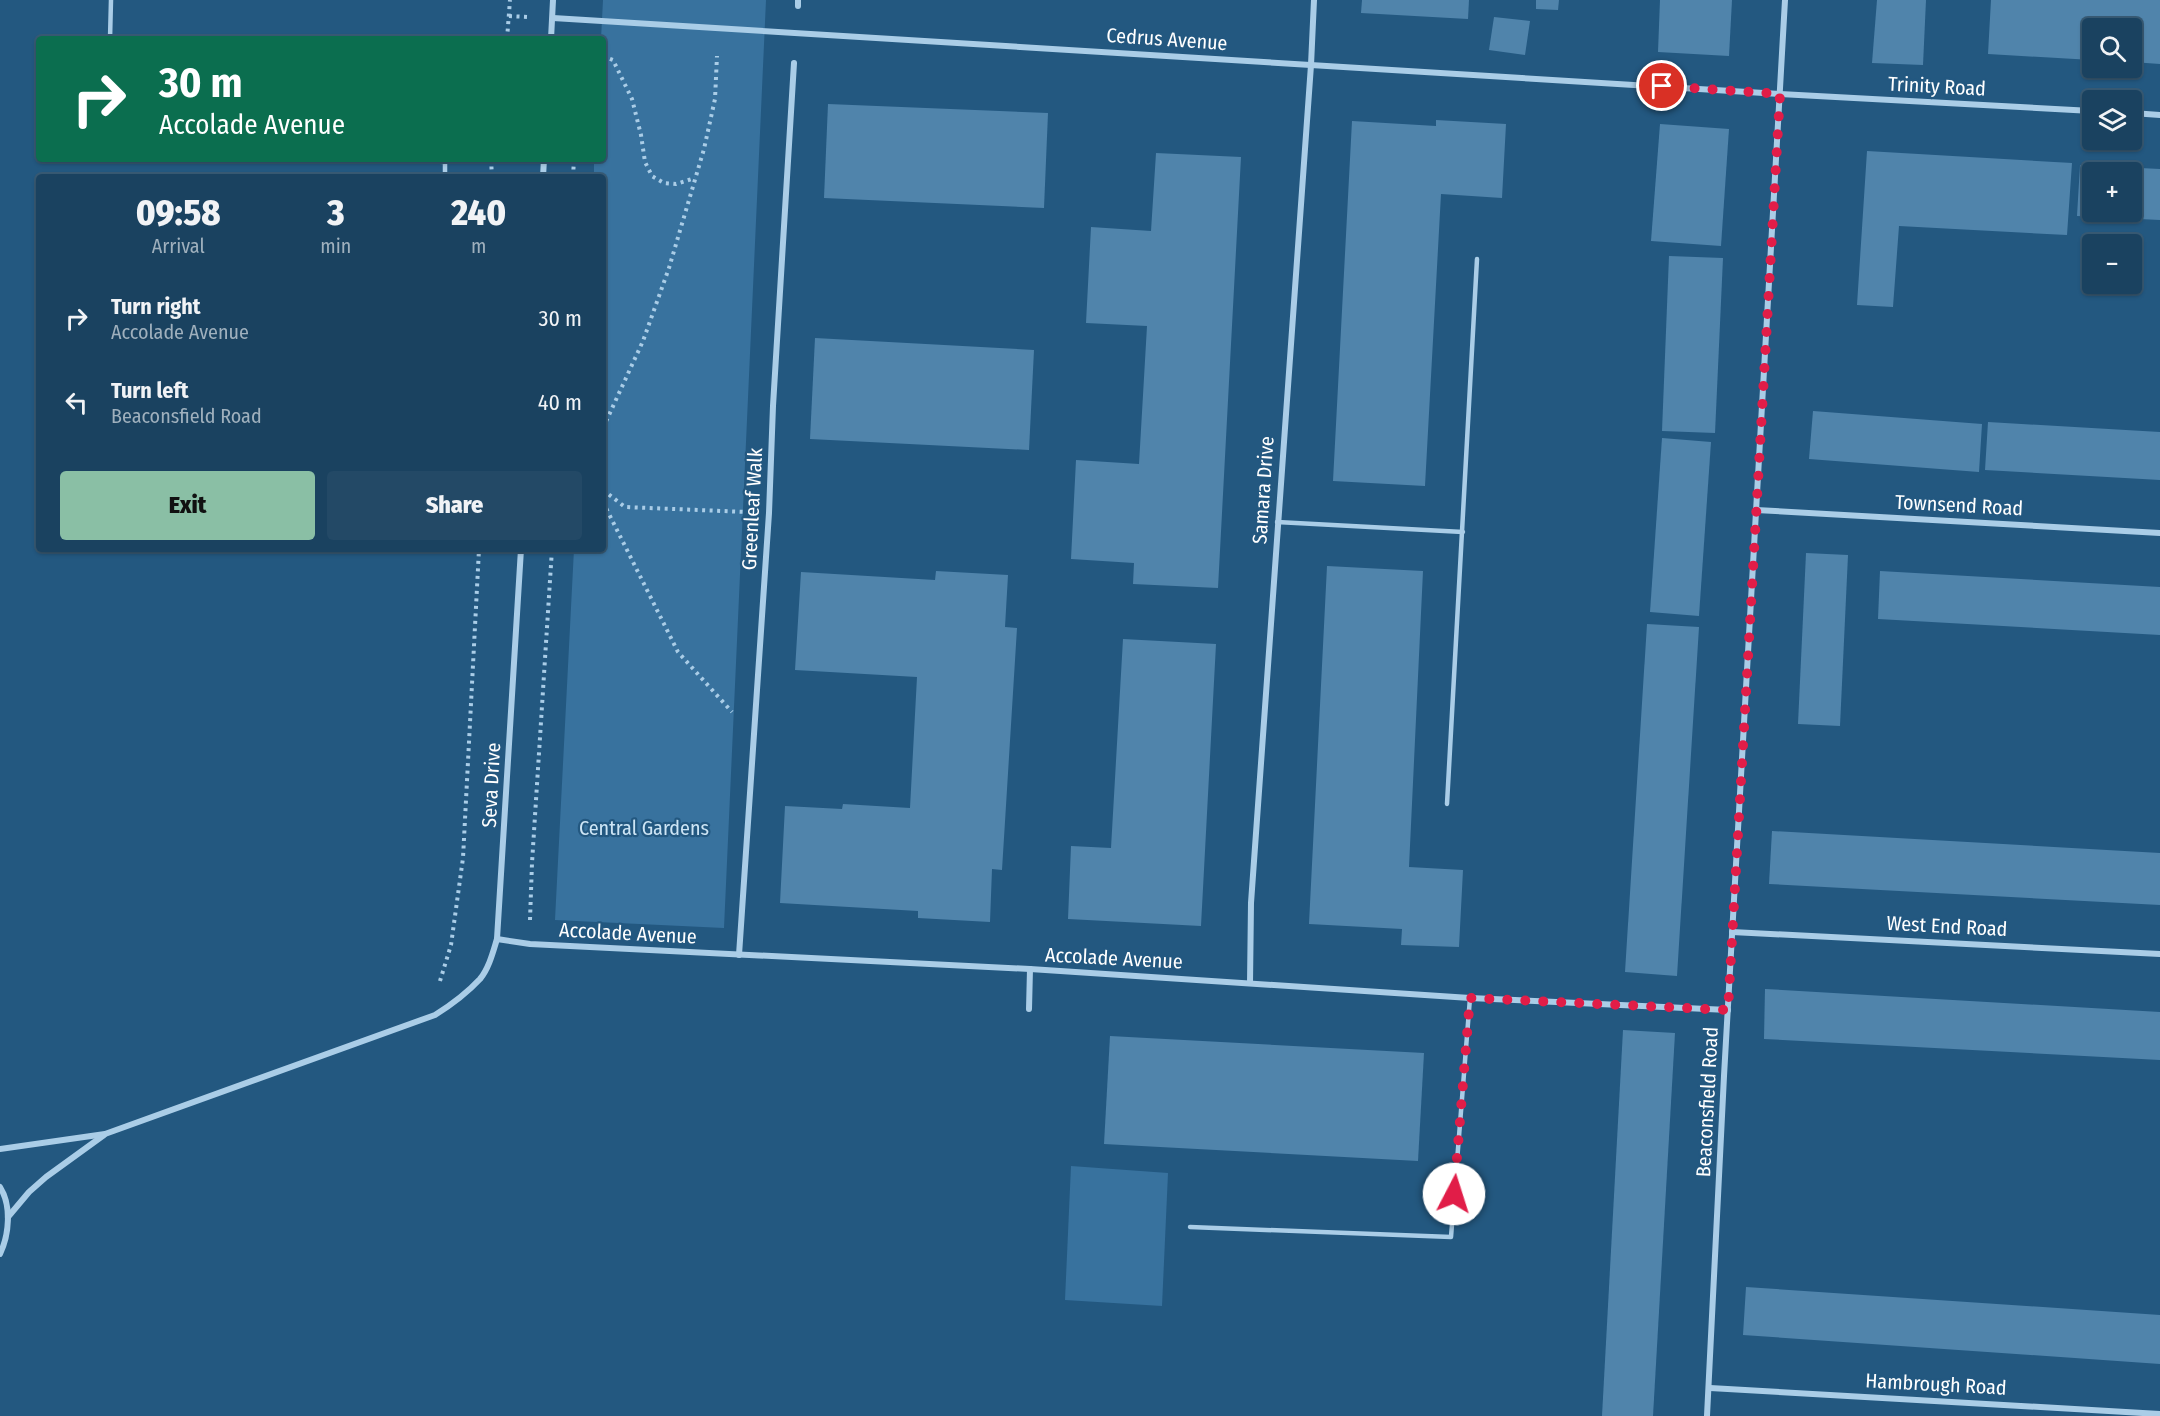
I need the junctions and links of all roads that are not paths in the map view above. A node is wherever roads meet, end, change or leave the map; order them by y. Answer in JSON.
{"nodes":[{"id":1,"x":111,"y":0,"type":"edge"},
{"id":2,"x":554,"y":0,"type":"edge"},
{"id":3,"x":1314,"y":0,"type":"edge"},
{"id":4,"x":1785,"y":0,"type":"edge"},
{"id":5,"x":553,"y":18,"type":"junction"},
{"id":6,"x":110,"y":36,"type":"edge"},
{"id":7,"x":551,"y":36,"type":"edge"},
{"id":8,"x":794,"y":63,"type":"dead end"},
{"id":9,"x":1311,"y":64,"type":"junction"},
{"id":10,"x":1780,"y":94,"type":"junction"},
{"id":11,"x":2082,"y":110,"type":"edge"},
{"id":12,"x":2142,"y":114,"type":"edge"},
{"id":13,"x":2160,"y":115,"type":"edge"},
{"id":14,"x":1477,"y":259,"type":"dead end"},
{"id":15,"x":1756,"y":510,"type":"junction"},
{"id":16,"x":1277,"y":522,"type":"junction"},
{"id":17,"x":1463,"y":532,"type":"junction"},
{"id":18,"x":2160,"y":533,"type":"edge"},
{"id":19,"x":521,"y":552,"type":"edge"},
{"id":20,"x":1447,"y":804,"type":"dead end"},
{"id":21,"x":1732,"y":932,"type":"junction"},
{"id":22,"x":497,"y":939,"type":"junction"},
{"id":23,"x":2160,"y":954,"type":"edge"},
{"id":24,"x":739,"y":955,"type":"junction"},
{"id":25,"x":1030,"y":969,"type":"junction"},
{"id":26,"x":1250,"y":983,"type":"junction"},
{"id":27,"x":1470,"y":998,"type":"junction"},
{"id":28,"x":1029,"y":1009,"type":"dead end"},
{"id":29,"x":1728,"y":1010,"type":"junction"},
{"id":30,"x":105,"y":1134,"type":"junction"},
{"id":31,"x":0,"y":1149,"type":"edge"},
{"id":32,"x":0,"y":1187,"type":"edge"},
{"id":33,"x":8,"y":1217,"type":"junction"},
{"id":34,"x":1190,"y":1227,"type":"dead end"},
{"id":35,"x":0,"y":1254,"type":"edge"},
{"id":36,"x":1710,"y":1388,"type":"junction"},
{"id":37,"x":2160,"y":1413,"type":"edge"},
{"id":38,"x":1707,"y":1416,"type":"edge"}],
"edges":[{"from":1,"to":6,"type":"lane"},
{"from":2,"to":5,"type":"street"},
{"from":3,"to":9,"type":"street","name":"Samara Drive"},
{"from":4,"to":10,"type":"street","name":"Beaconsfield Road"},
{"from":5,"to":7,"type":"street"},
{"from":5,"to":9,"type":"street","name":"Cedrus Avenue"},
{"from":8,"to":24,"type":"street","name":"Greenleaf Walk"},
{"from":9,"to":10,"type":"street","name":"Cedrus Avenue"},
{"from":9,"to":16,"type":"street","name":"Samara Drive"},
{"from":10,"to":11,"type":"street","name":"Trinity Road"},
{"from":10,"to":15,"type":"street","name":"Beaconsfield Road"},
{"from":12,"to":13,"type":"street"},
{"from":14,"to":17,"type":"lane"},
{"from":15,"to":18,"type":"street","name":"Townsend Road"},
{"from":15,"to":21,"type":"street","name":"Beaconsfield Road"},
{"from":16,"to":17,"type":"lane"},
{"from":16,"to":26,"type":"street","name":"Samara Drive"},
{"from":17,"to":20,"type":"lane"},
{"from":19,"to":22,"type":"street","name":"Seva Drive"},
{"from":21,"to":23,"type":"street","name":"West End Road"},
{"from":21,"to":29,"type":"street","name":"Beaconsfield Road"},
{"from":22,"to":24,"type":"street","name":"Accolade Avenue"},
{"from":22,"to":30,"type":"street","name":"Seva Drive"},
{"from":24,"to":25,"type":"street","name":"Accolade Avenue"},
{"from":25,"to":26,"type":"street","name":"Accolade Avenue"},
{"from":25,"to":28,"type":"street"},
{"from":26,"to":27,"type":"street","name":"Accolade Avenue"},
{"from":27,"to":29,"type":"street","name":"Accolade Avenue"},
{"from":27,"to":34,"type":"lane"},
{"from":29,"to":36,"type":"street","name":"Beaconsfield Road"},
{"from":30,"to":31,"type":"street","name":"Seva Drive"},
{"from":30,"to":33,"type":"street","name":"Seva Drive"},
{"from":32,"to":33,"type":"street"},
{"from":33,"to":35,"type":"street"},
{"from":36,"to":37,"type":"street","name":"Hambrough Road"},
{"from":36,"to":38,"type":"street","name":"Beaconsfield Road"}]}
